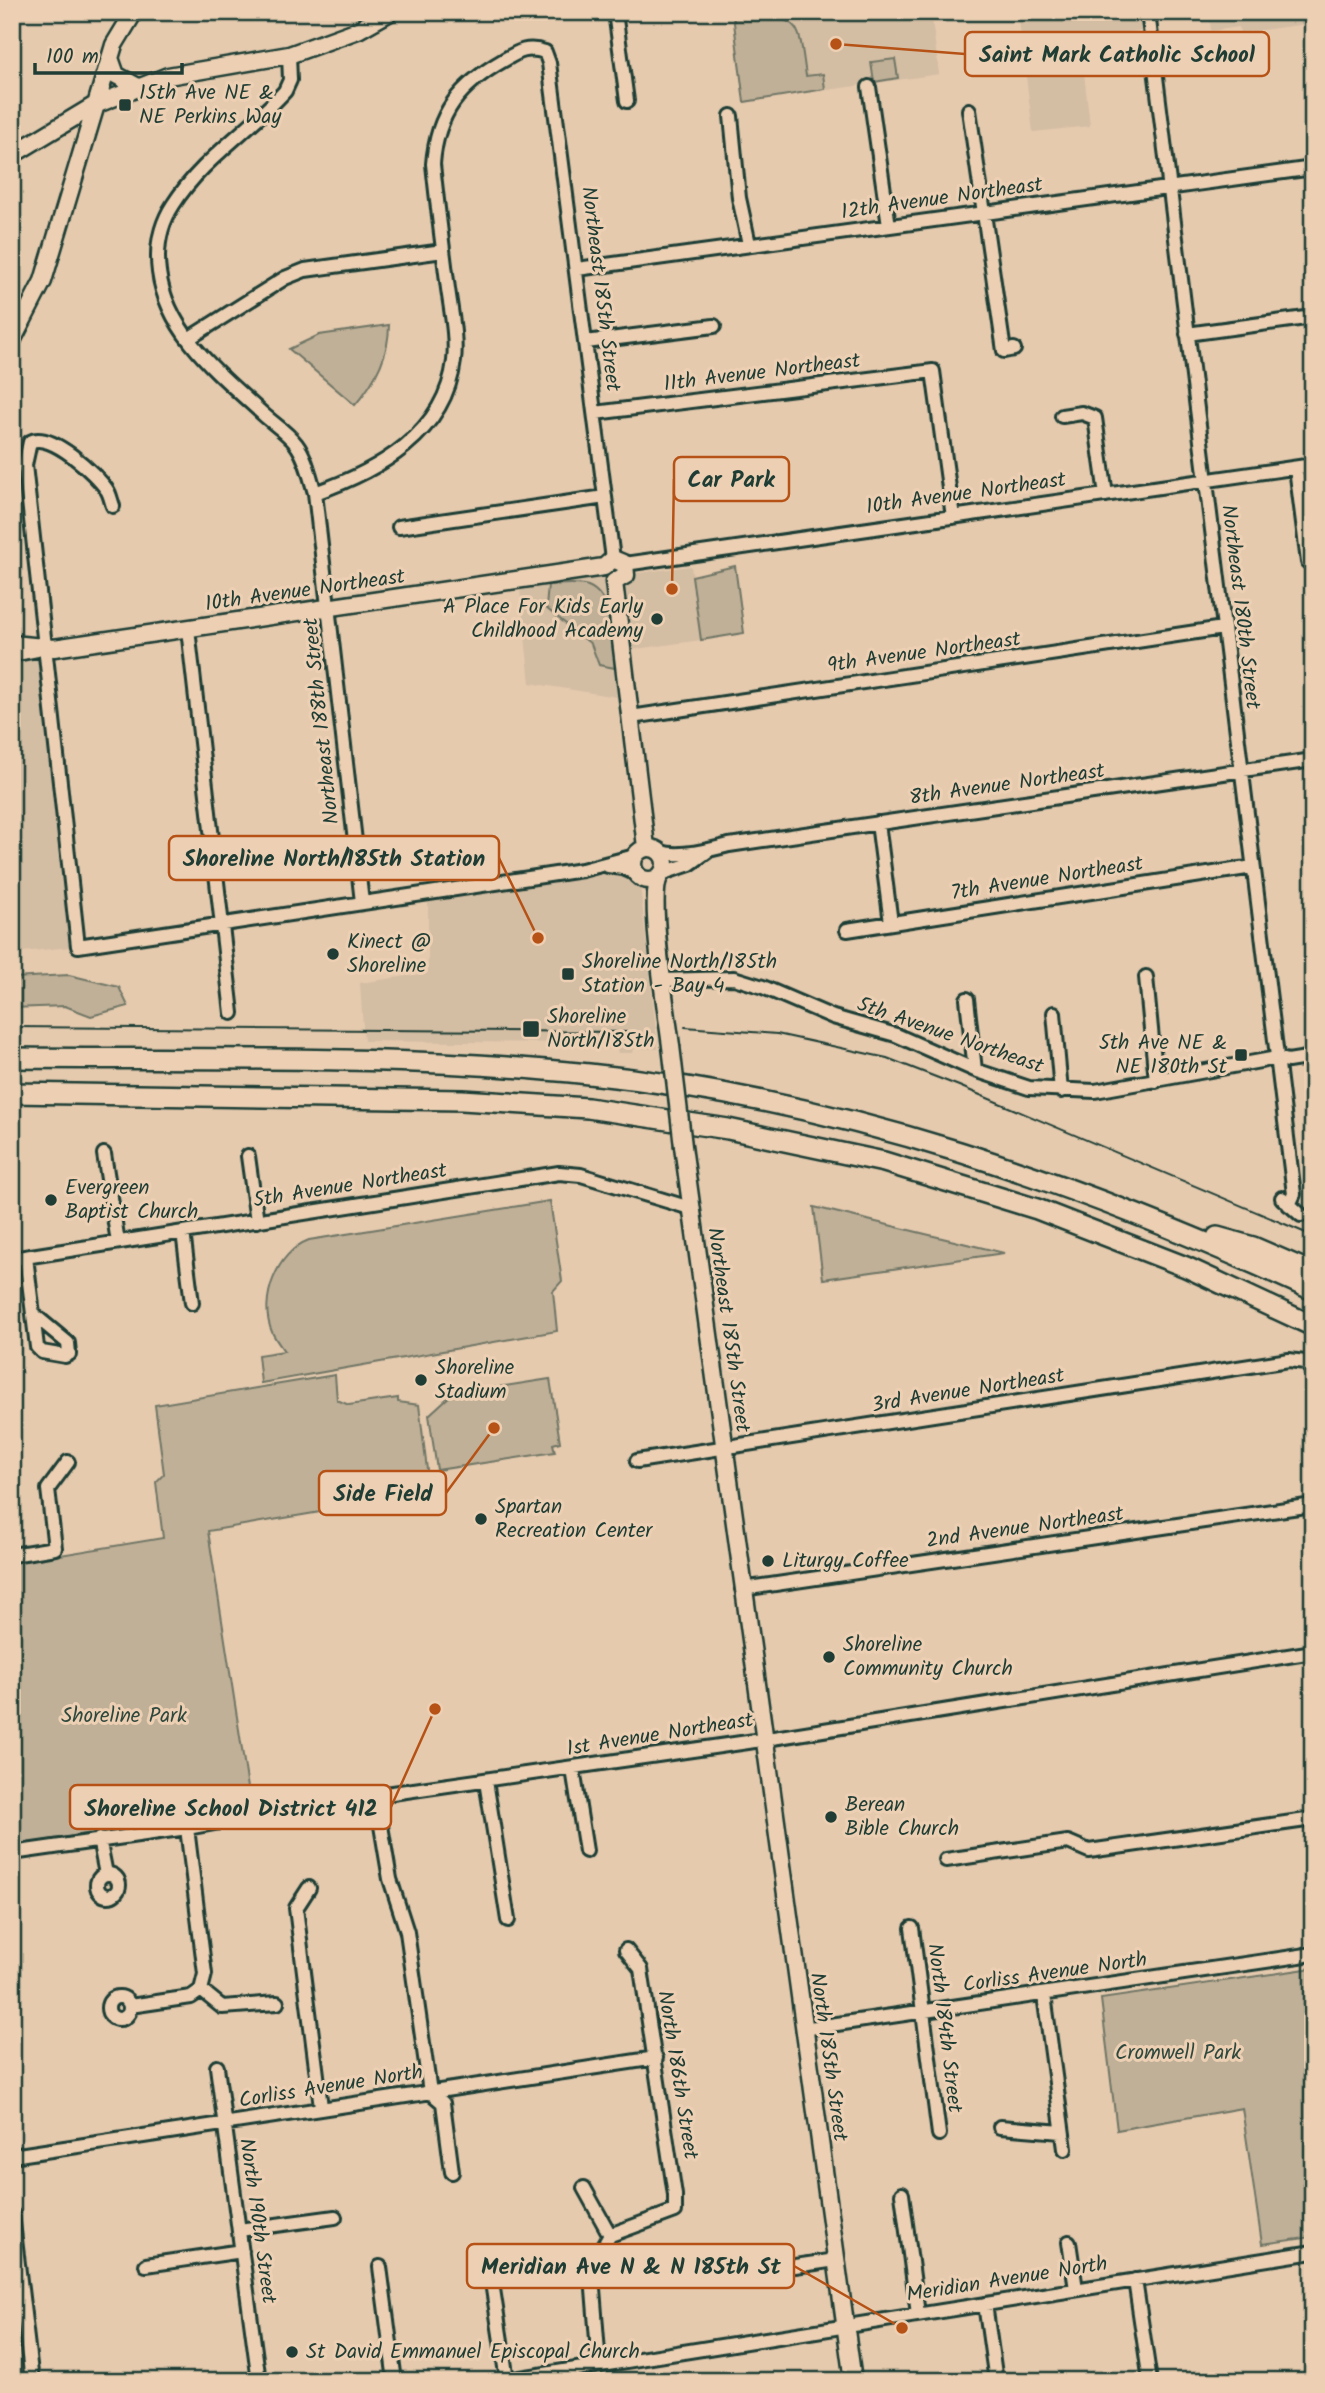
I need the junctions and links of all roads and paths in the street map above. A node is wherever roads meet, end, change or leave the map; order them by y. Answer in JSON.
{"nodes":[{"id":1,"x":134,"y":12,"type":"edge"},
{"id":2,"x":390,"y":12,"type":"edge"},
{"id":3,"x":615,"y":12,"type":"edge"},
{"id":4,"x":1148,"y":12,"type":"edge"},
{"id":5,"x":289,"y":55,"type":"junction"},
{"id":6,"x":110,"y":58,"type":"junction"},
{"id":7,"x":138,"y":87,"type":"junction"},
{"id":8,"x":869,"y":88,"type":"dead end"},
{"id":9,"x":626,"y":101,"type":"dead end"},
{"id":10,"x":95,"y":105,"type":"junction"},
{"id":11,"x":969,"y":110,"type":"dead end"},
{"id":12,"x":731,"y":116,"type":"dead end"},
{"id":13,"x":12,"y":155,"type":"edge"},
{"id":14,"x":1313,"y":167,"type":"edge"},
{"id":15,"x":1171,"y":187,"type":"junction"},
{"id":16,"x":984,"y":213,"type":"junction"},
{"id":17,"x":889,"y":226,"type":"junction"},
{"id":18,"x":749,"y":244,"type":"junction"},
{"id":19,"x":443,"y":251,"type":"junction"},
{"id":20,"x":577,"y":269,"type":"junction"},
{"id":21,"x":1313,"y":317,"type":"edge"},
{"id":22,"x":714,"y":326,"type":"dead end"},
{"id":23,"x":1187,"y":334,"type":"junction"},
{"id":24,"x":188,"y":339,"type":"junction"},
{"id":25,"x":12,"y":341,"type":"edge"},
{"id":26,"x":586,"y":342,"type":"junction"},
{"id":27,"x":1009,"y":350,"type":"dead end"},
{"id":28,"x":595,"y":413,"type":"junction"},
{"id":29,"x":1062,"y":416,"type":"dead end"},
{"id":30,"x":1313,"y":465,"type":"edge"},
{"id":31,"x":1296,"y":467,"type":"junction"},
{"id":32,"x":1204,"y":480,"type":"junction"},
{"id":33,"x":315,"y":494,"type":"junction"},
{"id":34,"x":1106,"y":495,"type":"junction"},
{"id":35,"x":605,"y":497,"type":"junction"},
{"id":36,"x":113,"y":506,"type":"dead end"},
{"id":37,"x":953,"y":517,"type":"junction"},
{"id":38,"x":399,"y":527,"type":"dead end"},
{"id":39,"x":1308,"y":562,"type":"dead end"},
{"id":40,"x":614,"y":564,"type":"junction"},
{"id":41,"x":329,"y":608,"type":"junction"},
{"id":42,"x":1223,"y":628,"type":"junction"},
{"id":43,"x":188,"y":629,"type":"junction"},
{"id":44,"x":12,"y":644,"type":"edge"},
{"id":45,"x":44,"y":649,"type":"junction"},
{"id":46,"x":12,"y":654,"type":"edge"},
{"id":47,"x":631,"y":717,"type":"junction"},
{"id":48,"x":1313,"y":760,"type":"edge"},
{"id":49,"x":1241,"y":772,"type":"junction"},
{"id":50,"x":878,"y":823,"type":"junction"},
{"id":51,"x":708,"y":851,"type":"junction"},
{"id":52,"x":648,"y":852,"type":"junction"},
{"id":53,"x":604,"y":866,"type":"junction"},
{"id":54,"x":1253,"y":867,"type":"junction"},
{"id":55,"x":661,"y":875,"type":"junction"},
{"id":56,"x":638,"y":876,"type":"junction"},
{"id":57,"x":362,"y":902,"type":"junction"},
{"id":58,"x":891,"y":923,"type":"junction"},
{"id":59,"x":221,"y":925,"type":"junction"},
{"id":60,"x":657,"y":925,"type":"junction"},
{"id":61,"x":847,"y":930,"type":"dead end"},
{"id":62,"x":1146,"y":977,"type":"dead end"},
{"id":63,"x":663,"y":980,"type":"junction"},
{"id":64,"x":967,"y":999,"type":"dead end"},
{"id":65,"x":232,"y":1013,"type":"dead end"},
{"id":66,"x":1054,"y":1013,"type":"dead end"},
{"id":67,"x":12,"y":1058,"type":"edge"},
{"id":68,"x":1277,"y":1058,"type":"junction"},
{"id":69,"x":1313,"y":1058,"type":"edge"},
{"id":70,"x":975,"y":1069,"type":"junction"},
{"id":71,"x":1156,"y":1081,"type":"junction"},
{"id":72,"x":1060,"y":1091,"type":"junction"},
{"id":73,"x":12,"y":1093,"type":"edge"},
{"id":74,"x":104,"y":1154,"type":"dead end"},
{"id":75,"x":248,"y":1156,"type":"dead end"},
{"id":76,"x":690,"y":1208,"type":"junction"},
{"id":77,"x":1301,"y":1215,"type":"dead end"},
{"id":78,"x":1152,"y":1220,"type":"junction"},
{"id":79,"x":257,"y":1221,"type":"junction"},
{"id":80,"x":183,"y":1232,"type":"junction"},
{"id":81,"x":118,"y":1242,"type":"junction"},
{"id":82,"x":26,"y":1256,"type":"junction"},
{"id":83,"x":12,"y":1259,"type":"edge"},
{"id":84,"x":1313,"y":1273,"type":"edge"},
{"id":85,"x":1313,"y":1290,"type":"edge"},
{"id":86,"x":192,"y":1303,"type":"dead end"},
{"id":87,"x":33,"y":1314,"type":"dead end"},
{"id":88,"x":1313,"y":1326,"type":"edge"},
{"id":89,"x":1309,"y":1367,"type":"edge"},
{"id":90,"x":723,"y":1448,"type":"junction"},
{"id":91,"x":637,"y":1461,"type":"dead end"},
{"id":92,"x":68,"y":1462,"type":"dead end"},
{"id":93,"x":1313,"y":1505,"type":"edge"},
{"id":94,"x":12,"y":1555,"type":"edge"},
{"id":95,"x":743,"y":1590,"type":"junction"},
{"id":96,"x":1313,"y":1651,"type":"edge"},
{"id":97,"x":763,"y":1739,"type":"junction"},
{"id":98,"x":573,"y":1769,"type":"junction"},
{"id":99,"x":486,"y":1781,"type":"junction"},
{"id":100,"x":376,"y":1796,"type":"junction"},
{"id":101,"x":1313,"y":1819,"type":"edge"},
{"id":102,"x":187,"y":1828,"type":"junction"},
{"id":103,"x":99,"y":1839,"type":"junction"},
{"id":104,"x":586,"y":1851,"type":"dead end"},
{"id":105,"x":12,"y":1853,"type":"edge"},
{"id":106,"x":947,"y":1860,"type":"dead end"},
{"id":107,"x":106,"y":1874,"type":"dead end"},
{"id":108,"x":309,"y":1888,"type":"dead end"},
{"id":109,"x":508,"y":1920,"type":"dead end"},
{"id":110,"x":912,"y":1928,"type":"dead end"},
{"id":111,"x":626,"y":1950,"type":"dead end"},
{"id":112,"x":1313,"y":1954,"type":"edge"},
{"id":113,"x":201,"y":1990,"type":"junction"},
{"id":114,"x":1044,"y":1995,"type":"junction"},
{"id":115,"x":277,"y":2003,"type":"dead end"},
{"id":116,"x":130,"y":2006,"type":"dead end"},
{"id":117,"x":922,"y":2011,"type":"junction"},
{"id":118,"x":803,"y":2029,"type":"junction"},
{"id":119,"x":656,"y":2058,"type":"junction"},
{"id":120,"x":217,"y":2067,"type":"dead end"},
{"id":121,"x":430,"y":2091,"type":"junction"},
{"id":122,"x":321,"y":2108,"type":"junction"},
{"id":123,"x":224,"y":2123,"type":"junction"},
{"id":124,"x":1000,"y":2127,"type":"dead end"},
{"id":125,"x":1062,"y":2132,"type":"junction"},
{"id":126,"x":939,"y":2134,"type":"dead end"},
{"id":127,"x":1065,"y":2149,"type":"dead end"},
{"id":128,"x":12,"y":2156,"type":"edge"},
{"id":129,"x":452,"y":2172,"type":"dead end"},
{"id":130,"x":584,"y":2188,"type":"dead end"},
{"id":131,"x":902,"y":2194,"type":"dead end"},
{"id":132,"x":12,"y":2214,"type":"edge"},
{"id":133,"x":335,"y":2217,"type":"dead end"},
{"id":134,"x":239,"y":2230,"type":"junction"},
{"id":135,"x":610,"y":2235,"type":"junction"},
{"id":136,"x":1069,"y":2242,"type":"dead end"},
{"id":137,"x":242,"y":2251,"type":"junction"},
{"id":138,"x":1313,"y":2252,"type":"edge"},
{"id":139,"x":836,"y":2260,"type":"junction"},
{"id":140,"x":146,"y":2265,"type":"dead end"},
{"id":141,"x":795,"y":2266,"type":"dead end"},
{"id":142,"x":380,"y":2267,"type":"dead end"},
{"id":143,"x":491,"y":2276,"type":"dead end"},
{"id":144,"x":1135,"y":2280,"type":"junction"},
{"id":145,"x":1076,"y":2289,"type":"junction"},
{"id":146,"x":985,"y":2304,"type":"junction"},
{"id":147,"x":918,"y":2314,"type":"junction"},
{"id":148,"x":845,"y":2324,"type":"junction"},
{"id":149,"x":599,"y":2365,"type":"junction"},
{"id":150,"x":504,"y":2380,"type":"edge"},
{"id":151,"x":32,"y":2381,"type":"edge"},
{"id":152,"x":259,"y":2381,"type":"edge"},
{"id":153,"x":396,"y":2381,"type":"edge"},
{"id":154,"x":853,"y":2381,"type":"edge"},
{"id":155,"x":996,"y":2381,"type":"edge"},
{"id":156,"x":1150,"y":2381,"type":"edge"}],
"edges":[{"from":1,"to":6,"type":"main road"},
{"from":2,"to":5,"type":"main road"},
{"from":3,"to":9,"type":"street"},
{"from":4,"to":15,"type":"street","name":"Northeast 180th Street"},
{"from":5,"to":7,"type":"main road"},
{"from":5,"to":24,"type":"street","name":"Northeast 188th Street"},
{"from":6,"to":7,"type":"main road"},
{"from":6,"to":10,"type":"main road"},
{"from":7,"to":10,"type":"main road"},
{"from":8,"to":17,"type":"street"},
{"from":10,"to":13,"type":"main road"},
{"from":10,"to":25,"type":"main road"},
{"from":11,"to":16,"type":"street"},
{"from":12,"to":18,"type":"street"},
{"from":14,"to":15,"type":"street","name":"12th Avenue Northeast"},
{"from":15,"to":16,"type":"street","name":"12th Avenue Northeast"},
{"from":15,"to":23,"type":"street","name":"Northeast 180th Street"},
{"from":16,"to":17,"type":"street","name":"12th Avenue Northeast"},
{"from":16,"to":27,"type":"street"},
{"from":17,"to":18,"type":"street","name":"12th Avenue Northeast"},
{"from":18,"to":20,"type":"street","name":"12th Avenue Northeast"},
{"from":19,"to":20,"type":"street","name":"Northeast 185th Street"},
{"from":19,"to":24,"type":"street"},
{"from":19,"to":33,"type":"street"},
{"from":20,"to":26,"type":"street","name":"Northeast 185th Street"},
{"from":21,"to":23,"type":"street"},
{"from":22,"to":26,"type":"street"},
{"from":23,"to":32,"type":"street","name":"Northeast 180th Street"},
{"from":24,"to":33,"type":"street","name":"Northeast 188th Street"},
{"from":26,"to":28,"type":"street","name":"Northeast 185th Street"},
{"from":28,"to":35,"type":"street","name":"Northeast 185th Street"},
{"from":28,"to":37,"type":"street","name":"11th Avenue Northeast"},
{"from":29,"to":34,"type":"street"},
{"from":30,"to":31,"type":"street","name":"10th Avenue Northeast"},
{"from":31,"to":32,"type":"street","name":"10th Avenue Northeast"},
{"from":31,"to":39,"type":"street"},
{"from":32,"to":34,"type":"street","name":"10th Avenue Northeast"},
{"from":32,"to":42,"type":"street","name":"Northeast 180th Street"},
{"from":33,"to":41,"type":"street","name":"Northeast 188th Street"},
{"from":34,"to":37,"type":"street","name":"10th Avenue Northeast"},
{"from":35,"to":38,"type":"street"},
{"from":35,"to":40,"type":"street","name":"Northeast 185th Street"},
{"from":36,"to":45,"type":"street"},
{"from":37,"to":40,"type":"street","name":"10th Avenue Northeast"},
{"from":40,"to":41,"type":"main road","name":"10th Avenue Northeast"},
{"from":40,"to":47,"type":"main road"},
{"from":41,"to":43,"type":"main road","name":"10th Avenue Northeast"},
{"from":41,"to":57,"type":"street","name":"Northeast 188th Street"},
{"from":42,"to":47,"type":"street","name":"9th Avenue Northeast"},
{"from":42,"to":49,"type":"street","name":"Northeast 180th Street"},
{"from":43,"to":45,"type":"main road","name":"10th Avenue Northeast"},
{"from":43,"to":59,"type":"street"},
{"from":44,"to":45,"type":"main road"},
{"from":45,"to":46,"type":"street","name":"10th Avenue Northeast"},
{"from":45,"to":59,"type":"street","name":"8th Avenue Northeast"},
{"from":47,"to":52,"type":"main road"},
{"from":48,"to":49,"type":"street","name":"8th Avenue Northeast"},
{"from":49,"to":50,"type":"street","name":"8th Avenue Northeast"},
{"from":49,"to":54,"type":"street","name":"Northeast 180th Street"},
{"from":50,"to":51,"type":"street","name":"8th Avenue Northeast"},
{"from":50,"to":58,"type":"street"},
{"from":51,"to":52,"type":"street","name":"8th Avenue Northeast"},
{"from":51,"to":55,"type":"street","name":"8th Avenue Northeast"},
{"from":52,"to":53,"type":"street","name":"8th Avenue Northeast"},
{"from":52,"to":55,"type":"main road"},
{"from":52,"to":56,"type":"main road"},
{"from":53,"to":56,"type":"street","name":"8th Avenue Northeast"},
{"from":53,"to":57,"type":"street","name":"8th Avenue Northeast"},
{"from":54,"to":58,"type":"street","name":"7th Avenue Northeast"},
{"from":54,"to":68,"type":"street","name":"Northeast 180th Street"},
{"from":55,"to":56,"type":"main road"},
{"from":55,"to":60,"type":"main road","name":"Northeast 185th Street"},
{"from":56,"to":60,"type":"main road","name":"Northeast 185th Street"},
{"from":57,"to":59,"type":"street","name":"8th Avenue Northeast"},
{"from":58,"to":61,"type":"street","name":"7th Avenue Northeast"},
{"from":59,"to":65,"type":"street"},
{"from":60,"to":63,"type":"main road","name":"Northeast 185th Street"},
{"from":62,"to":71,"type":"street"},
{"from":63,"to":70,"type":"street","name":"5th Avenue Northeast"},
{"from":63,"to":76,"type":"main road","name":"Northeast 185th Street","bridge":true},
{"from":64,"to":70,"type":"street"},
{"from":66,"to":72,"type":"street"},
{"from":67,"to":78,"type":"highway"},
{"from":68,"to":69,"type":"street","name":"5th Avenue Northeast"},
{"from":68,"to":71,"type":"street","name":"5th Avenue Northeast"},
{"from":68,"to":77,"type":"street","name":"Northeast 180th Street"},
{"from":70,"to":72,"type":"street","name":"5th Avenue Northeast"},
{"from":71,"to":72,"type":"street","name":"5th Avenue Northeast"},
{"from":73,"to":88,"type":"highway"},
{"from":74,"to":81,"type":"street"},
{"from":75,"to":79,"type":"street"},
{"from":76,"to":79,"type":"street","name":"5th Avenue Northeast"},
{"from":76,"to":90,"type":"main road","name":"Northeast 185th Street"},
{"from":78,"to":84,"type":"highway"},
{"from":78,"to":85,"type":"highway"},
{"from":79,"to":80,"type":"street","name":"5th Avenue Northeast"},
{"from":80,"to":81,"type":"street","name":"5th Avenue Northeast"},
{"from":80,"to":86,"type":"street"},
{"from":81,"to":82,"type":"street","name":"5th Avenue Northeast"},
{"from":82,"to":83,"type":"street","name":"5th Avenue Northeast"},
{"from":82,"to":87,"type":"street"},
{"from":89,"to":90,"type":"street","name":"3rd Avenue Northeast"},
{"from":90,"to":91,"type":"street","name":"3rd Avenue Northeast"},
{"from":90,"to":95,"type":"main road","name":"Northeast 185th Street"},
{"from":92,"to":94,"type":"street"},
{"from":93,"to":95,"type":"street","name":"2nd Avenue Northeast"},
{"from":95,"to":97,"type":"main road","name":"Northeast 185th Street"},
{"from":96,"to":97,"type":"street","name":"1st Avenue Northeast"},
{"from":97,"to":98,"type":"street","name":"1st Avenue Northeast"},
{"from":97,"to":118,"type":"main road","name":"North 185th Street"},
{"from":98,"to":99,"type":"street","name":"1st Avenue Northeast"},
{"from":98,"to":104,"type":"street"},
{"from":99,"to":100,"type":"street","name":"1st Avenue Northeast"},
{"from":99,"to":109,"type":"street"},
{"from":100,"to":102,"type":"street","name":"1st Avenue Northeast"},
{"from":100,"to":121,"type":"street"},
{"from":101,"to":106,"type":"street"},
{"from":102,"to":103,"type":"street","name":"1st Avenue Northeast"},
{"from":102,"to":113,"type":"street"},
{"from":103,"to":105,"type":"street","name":"1st Avenue Northeast"},
{"from":103,"to":107,"type":"street"},
{"from":108,"to":122,"type":"street"},
{"from":110,"to":117,"type":"street","name":"North 184th Street"},
{"from":111,"to":119,"type":"street","name":"North 186th Street"},
{"from":112,"to":114,"type":"street","name":"Corliss Avenue North"},
{"from":113,"to":115,"type":"street"},
{"from":113,"to":116,"type":"street"},
{"from":114,"to":117,"type":"street","name":"Corliss Avenue North"},
{"from":114,"to":125,"type":"street"},
{"from":117,"to":118,"type":"street","name":"Corliss Avenue North"},
{"from":117,"to":126,"type":"street","name":"North 184th Street"},
{"from":118,"to":139,"type":"main road","name":"North 185th Street"},
{"from":119,"to":121,"type":"street","name":"Corliss Avenue North"},
{"from":119,"to":135,"type":"street","name":"North 186th Street"},
{"from":120,"to":123,"type":"street","name":"North 190th Street"},
{"from":121,"to":122,"type":"street","name":"Corliss Avenue North"},
{"from":121,"to":129,"type":"street"},
{"from":122,"to":123,"type":"street","name":"Corliss Avenue North"},
{"from":123,"to":128,"type":"street","name":"Corliss Avenue North"},
{"from":123,"to":134,"type":"street","name":"North 190th Street"},
{"from":124,"to":125,"type":"street"},
{"from":125,"to":127,"type":"street"},
{"from":130,"to":135,"type":"street"},
{"from":131,"to":147,"type":"street"},
{"from":132,"to":151,"type":"street"},
{"from":133,"to":134,"type":"street"},
{"from":134,"to":137,"type":"street","name":"North 190th Street"},
{"from":135,"to":149,"type":"street"},
{"from":136,"to":145,"type":"street"},
{"from":137,"to":140,"type":"street"},
{"from":137,"to":152,"type":"street","name":"North 190th Street"},
{"from":138,"to":144,"type":"street","name":"Meridian Avenue North"},
{"from":139,"to":141,"type":"street"},
{"from":139,"to":148,"type":"main road","name":"North 185th Street"},
{"from":142,"to":153,"type":"street"},
{"from":143,"to":150,"type":"street"},
{"from":144,"to":145,"type":"street","name":"Meridian Avenue North"},
{"from":144,"to":156,"type":"street"},
{"from":145,"to":146,"type":"street","name":"Meridian Avenue North"},
{"from":146,"to":147,"type":"street","name":"Meridian Avenue North"},
{"from":146,"to":155,"type":"street"},
{"from":147,"to":148,"type":"street","name":"Meridian Avenue North"},
{"from":148,"to":149,"type":"street","name":"Meridian Avenue North"},
{"from":148,"to":154,"type":"main road","name":"North 185th Street"},
{"from":149,"to":150,"type":"street","name":"Meridian Avenue North"}]}
